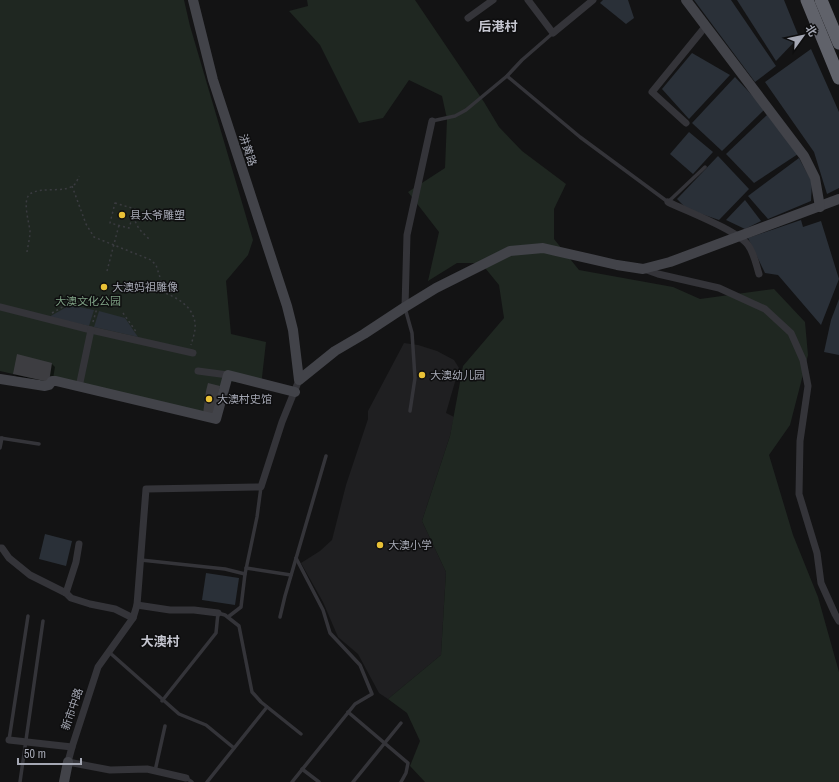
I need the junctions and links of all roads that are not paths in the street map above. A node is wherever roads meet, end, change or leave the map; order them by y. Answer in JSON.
{"nodes":[{"id":1,"x":192,"y":0,"type":"edge"},
{"id":2,"x":493,"y":0,"type":"edge"},
{"id":3,"x":528,"y":0,"type":"edge"},
{"id":4,"x":593,"y":0,"type":"edge"},
{"id":5,"x":686,"y":0,"type":"edge"},
{"id":6,"x":807,"y":0,"type":"edge"},
{"id":7,"x":821,"y":0,"type":"edge"},
{"id":8,"x":468,"y":18,"type":"dead end"},
{"id":9,"x":705,"y":27,"type":"junction"},
{"id":10,"x":553,"y":33,"type":"junction"},
{"id":11,"x":839,"y":43,"type":"edge"},
{"id":12,"x":507,"y":76,"type":"junction"},
{"id":13,"x":839,"y":78,"type":"edge"},
{"id":14,"x":432,"y":121,"type":"joint"},
{"id":15,"x":686,"y":123,"type":"dead end"},
{"id":16,"x":705,"y":167,"type":"dead end"},
{"id":17,"x":839,"y":199,"type":"edge"},
{"id":18,"x":668,"y":202,"type":"junction"},
{"id":19,"x":820,"y":206,"type":"junction"},
{"id":20,"x":738,"y":236,"type":"junction"},
{"id":21,"x":643,"y":268,"type":"junction"},
{"id":22,"x":759,"y":274,"type":"dead end"},
{"id":23,"x":0,"y":307,"type":"edge"},
{"id":24,"x":405,"y":307,"type":"junction"},
{"id":25,"x":91,"y":330,"type":"junction"},
{"id":26,"x":192,"y":353,"type":"road end"},
{"id":27,"x":198,"y":371,"type":"dead end"},
{"id":28,"x":228,"y":375,"type":"junction"},
{"id":29,"x":0,"y":379,"type":"edge"},
{"id":30,"x":299,"y":380,"type":"junction"},
{"id":31,"x":79,"y":387,"type":"junction"},
{"id":32,"x":294,"y":392,"type":"junction"},
{"id":33,"x":410,"y":411,"type":"dead end"},
{"id":34,"x":1,"y":438,"type":"edge"},
{"id":35,"x":39,"y":444,"type":"dead end"},
{"id":36,"x":0,"y":448,"type":"edge"},
{"id":37,"x":326,"y":456,"type":"dead end"},
{"id":38,"x":261,"y":487,"type":"junction"},
{"id":39,"x":79,"y":544,"type":"dead end"},
{"id":40,"x":0,"y":548,"type":"edge"},
{"id":41,"x":296,"y":558,"type":"junction"},
{"id":42,"x":141,"y":560,"type":"junction"},
{"id":43,"x":246,"y":568,"type":"junction"},
{"id":44,"x":244,"y":574,"type":"junction"},
{"id":45,"x":291,"y":575,"type":"junction"},
{"id":46,"x":66,"y":593,"type":"junction"},
{"id":47,"x":137,"y":605,"type":"junction"},
{"id":48,"x":218,"y":613,"type":"junction"},
{"id":49,"x":28,"y":616,"type":"dead end"},
{"id":50,"x":228,"y":617,"type":"junction"},
{"id":51,"x":280,"y":617,"type":"dead end"},
{"id":52,"x":133,"y":618,"type":"junction"},
{"id":53,"x":43,"y":620,"type":"dead end"},
{"id":54,"x":839,"y":621,"type":"edge"},
{"id":55,"x":108,"y":652,"type":"junction"},
{"id":56,"x":162,"y":701,"type":"junction"},
{"id":57,"x":267,"y":707,"type":"junction"},
{"id":58,"x":348,"y":712,"type":"junction"},
{"id":59,"x":401,"y":723,"type":"dead end"},
{"id":60,"x":165,"y":726,"type":"dead end"},
{"id":61,"x":301,"y":734,"type":"dead end"},
{"id":62,"x":9,"y":740,"type":"joint"},
{"id":63,"x":27,"y":742,"type":"junction"},
{"id":64,"x":384,"y":743,"type":"junction"},
{"id":65,"x":72,"y":747,"type":"junction"},
{"id":66,"x":234,"y":748,"type":"junction"},
{"id":67,"x":68,"y":762,"type":"junction"},
{"id":68,"x":302,"y":769,"type":"junction"},
{"id":69,"x":155,"y":771,"type":"junction"},
{"id":70,"x":189,"y":780,"type":"edge"},
{"id":71,"x":20,"y":782,"type":"edge"},
{"id":72,"x":64,"y":782,"type":"edge"},
{"id":73,"x":207,"y":782,"type":"edge"},
{"id":74,"x":292,"y":782,"type":"edge"},
{"id":75,"x":319,"y":782,"type":"edge"},
{"id":76,"x":353,"y":782,"type":"edge"},
{"id":77,"x":401,"y":782,"type":"edge"}],
"edges":[{"from":1,"to":30,"type":"main road","name":"汫黄路"},
{"from":2,"to":8,"type":"street"},
{"from":3,"to":10,"type":"street"},
{"from":4,"to":10,"type":"street"},
{"from":5,"to":9,"type":"main road"},
{"from":6,"to":13,"type":"highway"},
{"from":7,"to":11,"type":"highway"},
{"from":9,"to":15,"type":"street"},
{"from":9,"to":19,"type":"main road"},
{"from":10,"to":12,"type":"lane"},
{"from":12,"to":14,"type":"lane"},
{"from":12,"to":18,"type":"lane"},
{"from":14,"to":24,"type":"street"},
{"from":16,"to":18,"type":"lane"},
{"from":17,"to":19,"type":"main road"},
{"from":18,"to":20,"type":"street"},
{"from":19,"to":20,"type":"main road"},
{"from":20,"to":21,"type":"main road"},
{"from":20,"to":22,"type":"street"},
{"from":21,"to":24,"type":"main road"},
{"from":21,"to":54,"type":"street"},
{"from":23,"to":25,"type":"street"},
{"from":24,"to":30,"type":"main road"},
{"from":24,"to":33,"type":"lane"},
{"from":25,"to":26,"type":"street"},
{"from":25,"to":31,"type":"street"},
{"from":27,"to":28,"type":"street"},
{"from":28,"to":31,"type":"main road"},
{"from":28,"to":32,"type":"main road"},
{"from":29,"to":31,"type":"main road"},
{"from":30,"to":32,"type":"street"},
{"from":32,"to":38,"type":"street"},
{"from":34,"to":35,"type":"lane"},
{"from":34,"to":36,"type":"lane"},
{"from":37,"to":41,"type":"lane"},
{"from":38,"to":42,"type":"street","name":"新市中路"},
{"from":38,"to":43,"type":"lane"},
{"from":39,"to":46,"type":"street"},
{"from":40,"to":46,"type":"street"},
{"from":41,"to":45,"type":"lane"},
{"from":41,"to":58,"type":"lane"},
{"from":42,"to":44,"type":"lane"},
{"from":42,"to":47,"type":"street","name":"新市中路"},
{"from":43,"to":44,"type":"lane"},
{"from":43,"to":45,"type":"lane"},
{"from":44,"to":50,"type":"lane"},
{"from":45,"to":51,"type":"lane"},
{"from":46,"to":52,"type":"street"},
{"from":47,"to":48,"type":"street"},
{"from":47,"to":52,"type":"street","name":"新市中路"},
{"from":48,"to":50,"type":"lane"},
{"from":48,"to":56,"type":"lane"},
{"from":49,"to":62,"type":"lane"},
{"from":50,"to":57,"type":"lane"},
{"from":52,"to":55,"type":"street","name":"新市中路"},
{"from":53,"to":63,"type":"lane"},
{"from":55,"to":56,"type":"lane"},
{"from":55,"to":65,"type":"street","name":"新市中路"},
{"from":56,"to":66,"type":"lane"},
{"from":57,"to":61,"type":"lane"},
{"from":57,"to":66,"type":"lane"},
{"from":58,"to":64,"type":"lane"},
{"from":58,"to":68,"type":"lane"},
{"from":59,"to":64,"type":"lane"},
{"from":60,"to":69,"type":"lane"},
{"from":62,"to":63,"type":"street"},
{"from":63,"to":65,"type":"street"},
{"from":63,"to":71,"type":"lane"},
{"from":64,"to":76,"type":"lane"},
{"from":64,"to":77,"type":"lane"},
{"from":65,"to":67,"type":"street","name":"新市中路"},
{"from":66,"to":73,"type":"lane"},
{"from":67,"to":69,"type":"street"},
{"from":67,"to":72,"type":"main road","name":"新市中路"},
{"from":68,"to":74,"type":"lane"},
{"from":68,"to":75,"type":"lane"},
{"from":69,"to":70,"type":"street"}]}
